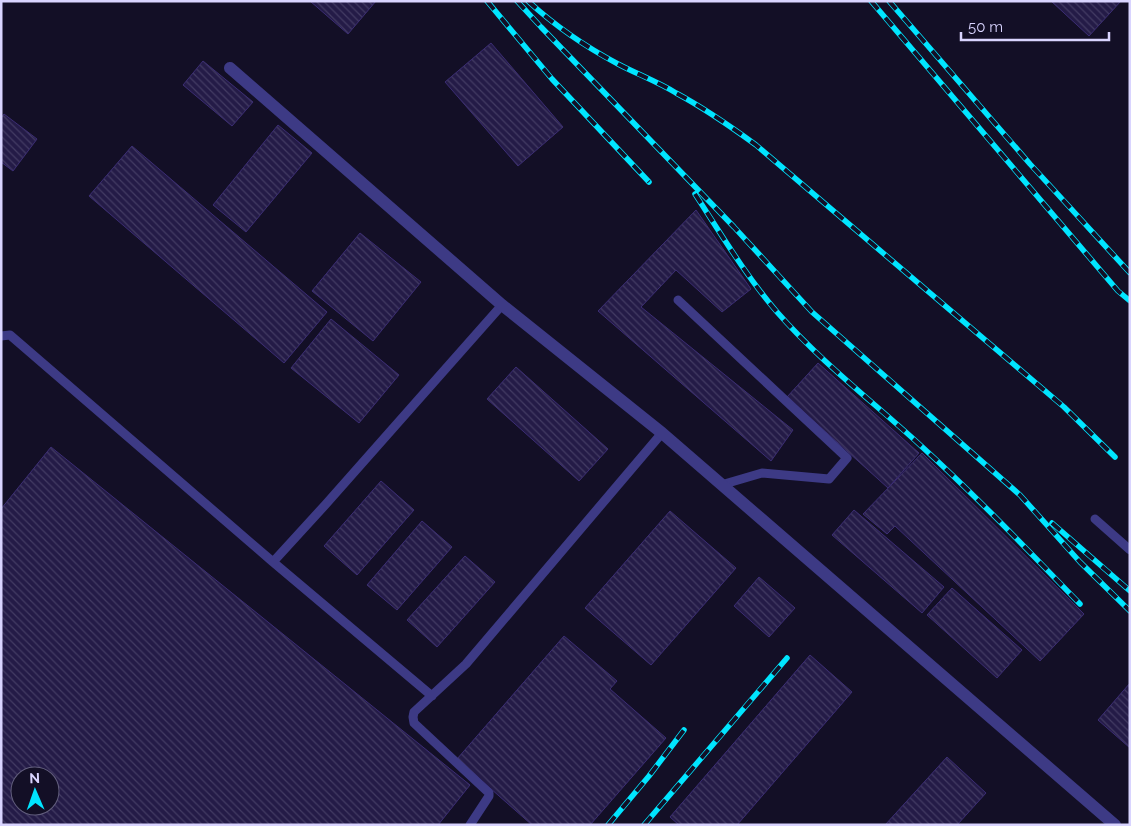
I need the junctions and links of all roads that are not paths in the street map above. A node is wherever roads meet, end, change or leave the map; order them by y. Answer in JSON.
{"nodes":[{"id":1,"x":230,"y":68,"type":"dead end"},
{"id":2,"x":678,"y":300,"type":"dead end"},
{"id":3,"x":502,"y":305,"type":"junction"},
{"id":4,"x":1,"y":336,"type":"edge"},
{"id":5,"x":662,"y":433,"type":"junction"},
{"id":6,"x":721,"y":484,"type":"junction"},
{"id":7,"x":1095,"y":519,"type":"dead end"},
{"id":8,"x":1130,"y":550,"type":"edge"},
{"id":9,"x":273,"y":562,"type":"junction"},
{"id":10,"x":432,"y":696,"type":"junction"},
{"id":11,"x":470,"y":825,"type":"edge"},
{"id":12,"x":1115,"y":825,"type":"edge"}],
"edges":[{"from":1,"to":3,"type":"street"},
{"from":2,"to":6,"type":"lane"},
{"from":3,"to":5,"type":"street"},
{"from":3,"to":9,"type":"lane"},
{"from":4,"to":9,"type":"lane"},
{"from":5,"to":6,"type":"street"},
{"from":5,"to":10,"type":"lane"},
{"from":6,"to":12,"type":"street"},
{"from":7,"to":8,"type":"lane"},
{"from":9,"to":10,"type":"lane"},
{"from":10,"to":11,"type":"lane"}]}
